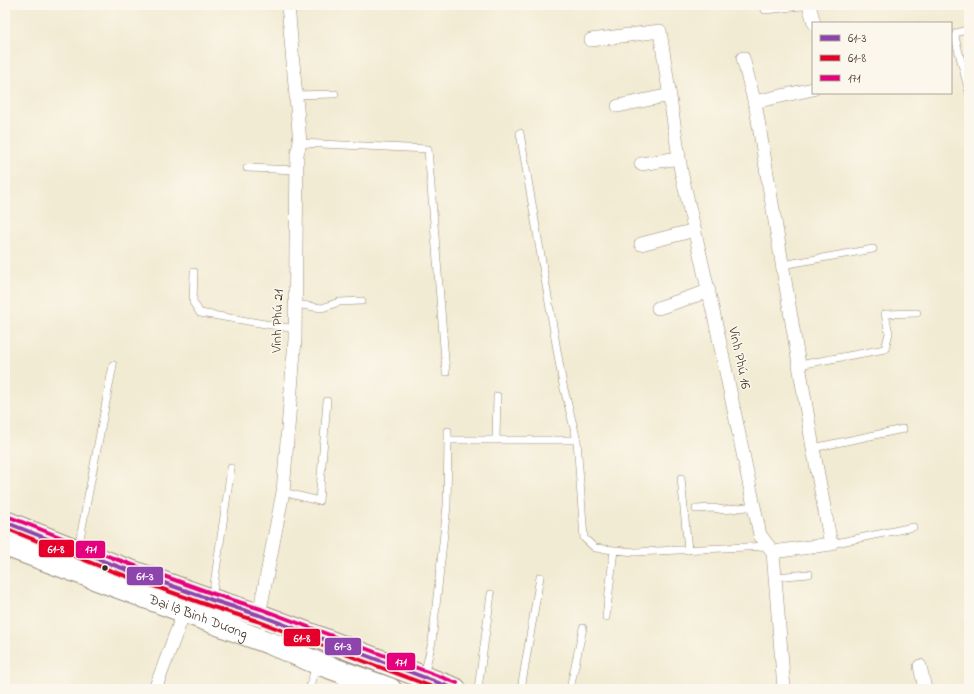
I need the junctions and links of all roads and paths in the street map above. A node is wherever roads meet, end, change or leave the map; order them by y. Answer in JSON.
{"nodes":[{"id":1,"x":288,"y":5,"type":"edge"},
{"id":2,"x":763,"y":5,"type":"edge"},
{"id":3,"x":810,"y":5,"type":"edge"},
{"id":4,"x":814,"y":22,"type":"edge"},
{"id":5,"x":969,"y":29,"type":"edge"},
{"id":6,"x":591,"y":40,"type":"dead end"},
{"id":7,"x":743,"y":58,"type":"dead end"},
{"id":8,"x":812,"y":89,"type":"edge"},
{"id":9,"x":969,"y":92,"type":"edge"},
{"id":10,"x":335,"y":94,"type":"dead end"},
{"id":11,"x":295,"y":95,"type":"junction"},
{"id":12,"x":670,"y":95,"type":"junction"},
{"id":13,"x":754,"y":102,"type":"junction"},
{"id":14,"x":618,"y":106,"type":"dead end"},
{"id":15,"x":520,"y":133,"type":"dead end"},
{"id":16,"x":300,"y":143,"type":"junction"},
{"id":17,"x":679,"y":158,"type":"junction"},
{"id":18,"x":641,"y":164,"type":"dead end"},
{"id":19,"x":247,"y":168,"type":"dead end"},
{"id":20,"x":297,"y":170,"type":"junction"},
{"id":21,"x":695,"y":230,"type":"junction"},
{"id":22,"x":641,"y":244,"type":"dead end"},
{"id":23,"x":872,"y":249,"type":"dead end"},
{"id":24,"x":782,"y":266,"type":"junction"},
{"id":25,"x":194,"y":272,"type":"dead end"},
{"id":26,"x":709,"y":291,"type":"junction"},
{"id":27,"x":362,"y":301,"type":"dead end"},
{"id":28,"x":295,"y":304,"type":"junction"},
{"id":29,"x":658,"y":308,"type":"dead end"},
{"id":30,"x":917,"y":313,"type":"dead end"},
{"id":31,"x":295,"y":329,"type":"junction"},
{"id":32,"x":113,"y":365,"type":"dead end"},
{"id":33,"x":799,"y":365,"type":"junction"},
{"id":34,"x":446,"y":372,"type":"dead end"},
{"id":35,"x":497,"y":396,"type":"dead end"},
{"id":36,"x":327,"y":401,"type":"dead end"},
{"id":37,"x":903,"y":429,"type":"dead end"},
{"id":38,"x":448,"y":431,"type":"dead end"},
{"id":39,"x":496,"y":439,"type":"junction"},
{"id":40,"x":448,"y":440,"type":"junction"},
{"id":41,"x":577,"y":440,"type":"junction"},
{"id":42,"x":813,"y":448,"type":"junction"},
{"id":43,"x":231,"y":468,"type":"dead end"},
{"id":44,"x":682,"y":478,"type":"dead end"},
{"id":45,"x":283,"y":492,"type":"junction"},
{"id":46,"x":754,"y":506,"type":"junction"},
{"id":47,"x":696,"y":509,"type":"dead end"},
{"id":48,"x":5,"y":522,"type":"edge"},
{"id":49,"x":913,"y":527,"type":"dead end"},
{"id":50,"x":831,"y":544,"type":"junction"},
{"id":51,"x":5,"y":545,"type":"edge"},
{"id":52,"x":770,"y":549,"type":"junction"},
{"id":53,"x":614,"y":550,"type":"junction"},
{"id":54,"x":688,"y":550,"type":"junction"},
{"id":55,"x":78,"y":551,"type":"junction"},
{"id":56,"x":809,"y":574,"type":"dead end"},
{"id":57,"x":540,"y":577,"type":"dead end"},
{"id":58,"x":775,"y":577,"type":"junction"},
{"id":59,"x":491,"y":594,"type":"dead end"},
{"id":60,"x":212,"y":600,"type":"junction"},
{"id":61,"x":184,"y":612,"type":"junction"},
{"id":62,"x":259,"y":615,"type":"junction"},
{"id":63,"x":606,"y":617,"type":"dead end"},
{"id":64,"x":583,"y":628,"type":"dead end"},
{"id":65,"x":253,"y":637,"type":"junction"},
{"id":66,"x":317,"y":663,"type":"junction"},
{"id":67,"x":920,"y":666,"type":"dead end"},
{"id":68,"x":424,"y":678,"type":"junction"},
{"id":69,"x":343,"y":681,"type":"edge"},
{"id":70,"x":155,"y":689,"type":"edge"},
{"id":71,"x":309,"y":689,"type":"edge"},
{"id":72,"x":390,"y":689,"type":"edge"},
{"id":73,"x":454,"y":689,"type":"edge"},
{"id":74,"x":478,"y":689,"type":"edge"},
{"id":75,"x":521,"y":689,"type":"edge"},
{"id":76,"x":570,"y":689,"type":"edge"},
{"id":77,"x":784,"y":689,"type":"edge"},
{"id":78,"x":925,"y":689,"type":"edge"}],
"edges":[{"from":1,"to":11,"type":"street","name":"Vĩnh Phú 21"},
{"from":2,"to":3,"type":"lane"},
{"from":3,"to":4,"type":"street"},
{"from":5,"to":9,"type":"lane"},
{"from":6,"to":12,"type":"street","name":"Vĩnh Phú 16"},
{"from":7,"to":13,"type":"street"},
{"from":8,"to":13,"type":"street"},
{"from":10,"to":11,"type":"lane"},
{"from":11,"to":16,"type":"street","name":"Vĩnh Phú 21"},
{"from":12,"to":14,"type":"street"},
{"from":12,"to":17,"type":"street","name":"Vĩnh Phú 16"},
{"from":13,"to":24,"type":"street"},
{"from":15,"to":41,"type":"lane"},
{"from":16,"to":20,"type":"street","name":"Vĩnh Phú 21"},
{"from":16,"to":34,"type":"lane"},
{"from":17,"to":18,"type":"street"},
{"from":17,"to":21,"type":"street","name":"Vĩnh Phú 16"},
{"from":19,"to":20,"type":"lane"},
{"from":20,"to":28,"type":"street","name":"Vĩnh Phú 21"},
{"from":21,"to":22,"type":"street"},
{"from":21,"to":26,"type":"street","name":"Vĩnh Phú 16"},
{"from":23,"to":24,"type":"lane"},
{"from":24,"to":33,"type":"street"},
{"from":25,"to":31,"type":"lane"},
{"from":26,"to":29,"type":"street"},
{"from":26,"to":46,"type":"street","name":"Vĩnh Phú 16"},
{"from":27,"to":28,"type":"lane"},
{"from":28,"to":31,"type":"street","name":"Vĩnh Phú 21"},
{"from":30,"to":33,"type":"lane"},
{"from":31,"to":45,"type":"street","name":"Vĩnh Phú 21"},
{"from":32,"to":55,"type":"lane"},
{"from":33,"to":42,"type":"street"},
{"from":35,"to":39,"type":"lane"},
{"from":36,"to":45,"type":"lane"},
{"from":37,"to":42,"type":"lane"},
{"from":38,"to":40,"type":"lane"},
{"from":39,"to":40,"type":"lane"},
{"from":39,"to":41,"type":"lane"},
{"from":40,"to":68,"type":"lane"},
{"from":41,"to":53,"type":"lane"},
{"from":42,"to":50,"type":"street"},
{"from":43,"to":60,"type":"lane"},
{"from":44,"to":54,"type":"lane"},
{"from":45,"to":62,"type":"street","name":"Vĩnh Phú 21"},
{"from":46,"to":47,"type":"lane"},
{"from":46,"to":52,"type":"street","name":"Vĩnh Phú 16"},
{"from":48,"to":55,"type":"highway","name":"Đại lộ Bình Dương"},
{"from":49,"to":50,"type":"lane"},
{"from":50,"to":52,"type":"street"},
{"from":51,"to":61,"type":"highway","name":"Đại lộ Bình Dương"},
{"from":52,"to":54,"type":"lane"},
{"from":52,"to":58,"type":"street","name":"Vĩnh Phú 16"},
{"from":53,"to":54,"type":"lane"},
{"from":53,"to":63,"type":"lane"},
{"from":55,"to":60,"type":"highway","name":"Đại lộ Bình Dương"},
{"from":56,"to":58,"type":"lane"},
{"from":57,"to":75,"type":"lane"},
{"from":58,"to":77,"type":"street","name":"Vĩnh Phú 16"},
{"from":59,"to":74,"type":"lane"},
{"from":60,"to":62,"type":"highway","name":"Đại lộ Bình Dương"},
{"from":61,"to":65,"type":"highway","name":"Đại lộ Bình Dương"},
{"from":61,"to":70,"type":"street"},
{"from":62,"to":65,"type":"highway"},
{"from":62,"to":68,"type":"highway","name":"Đại lộ Bình Dương"},
{"from":64,"to":76,"type":"lane"},
{"from":65,"to":66,"type":"highway","name":"Đại lộ Bình Dương"},
{"from":66,"to":69,"type":"highway","name":"Đại lộ Bình Dương"},
{"from":66,"to":71,"type":"lane"},
{"from":67,"to":78,"type":"street"},
{"from":68,"to":73,"type":"highway","name":"Đại lộ Bình Dương"},
{"from":69,"to":72,"type":"highway","name":"Đại lộ Bình Dương"}]}
